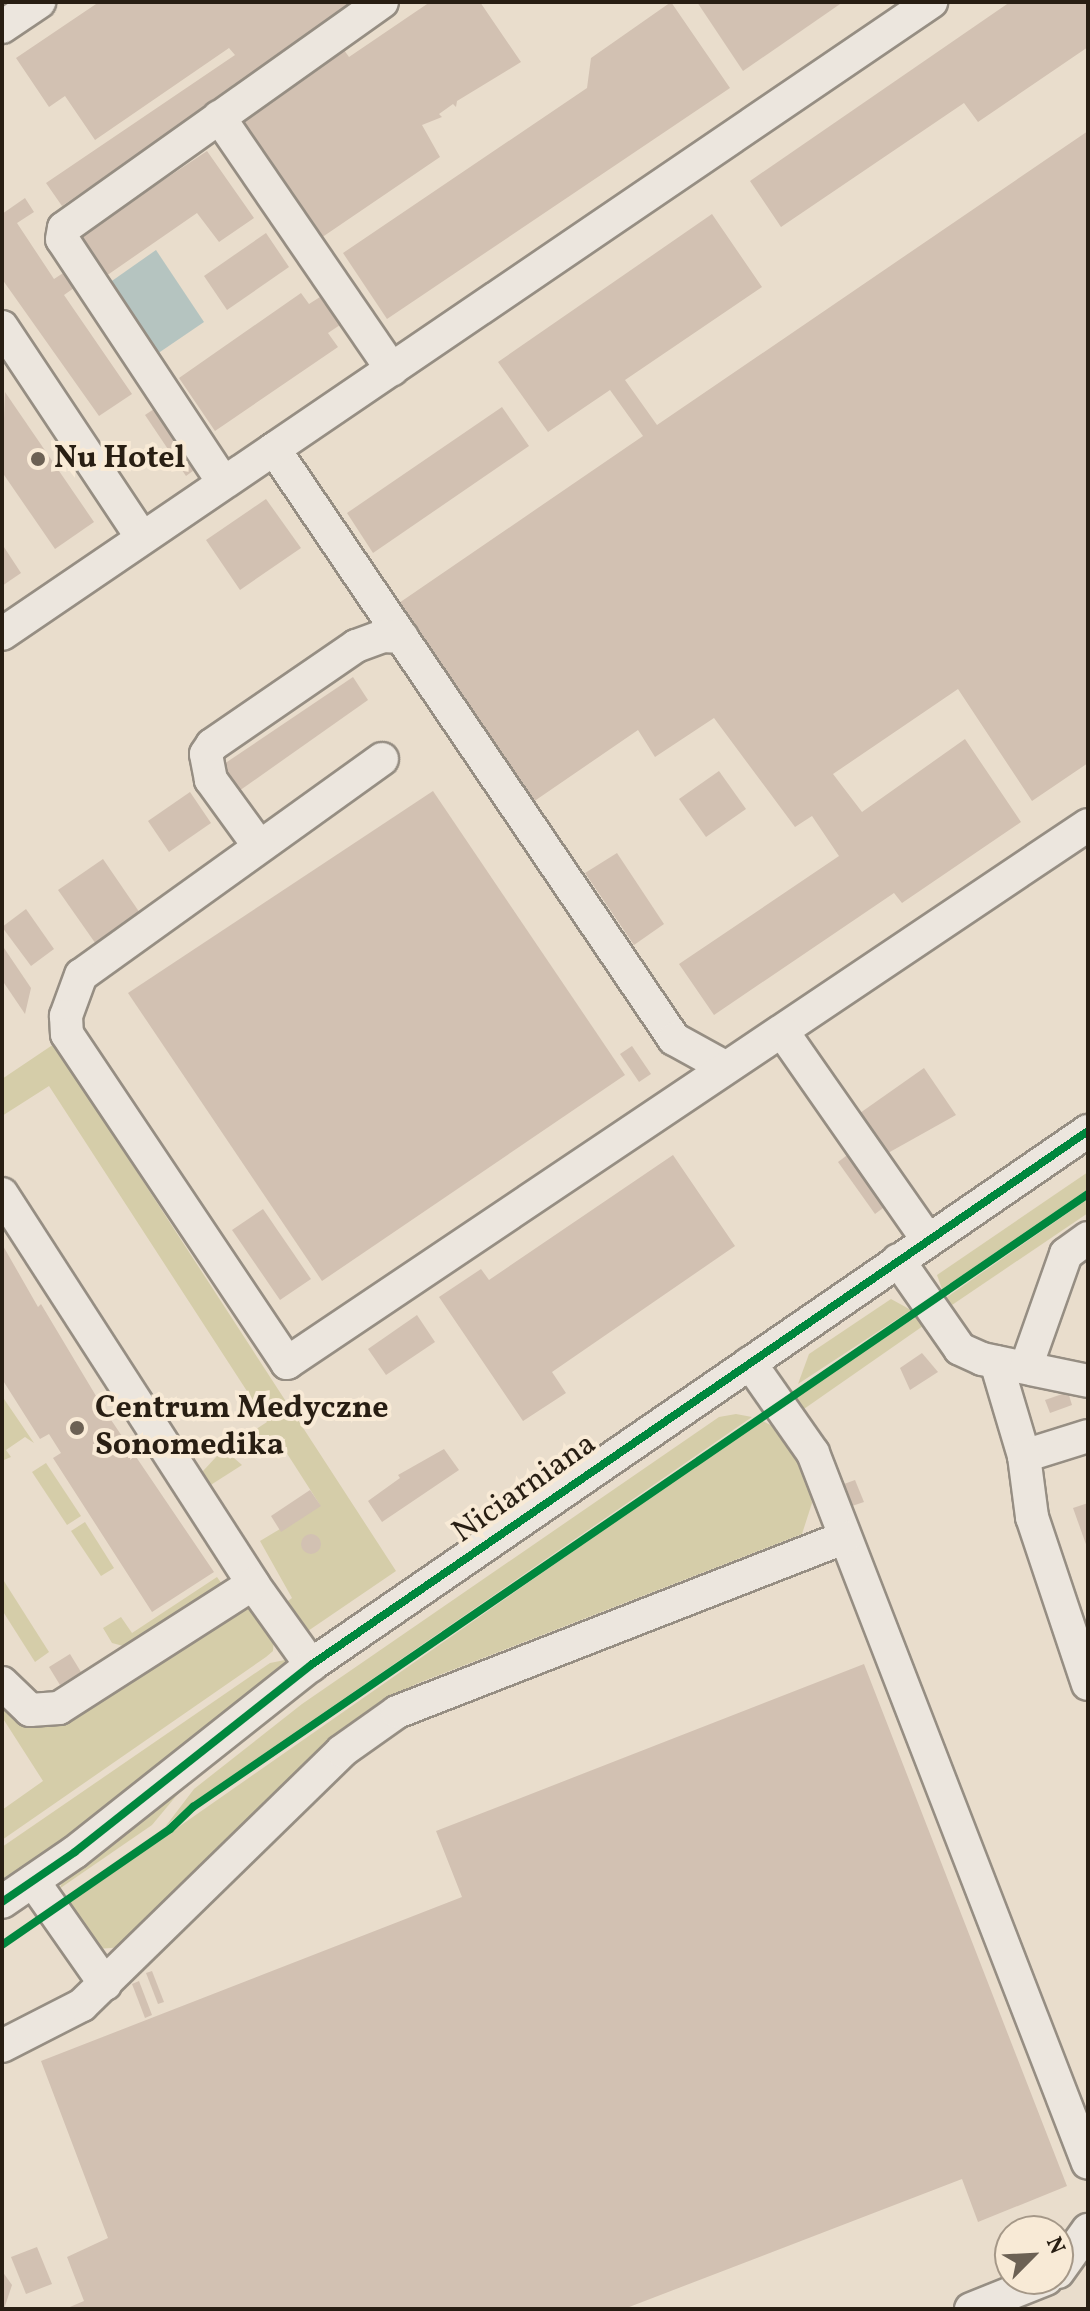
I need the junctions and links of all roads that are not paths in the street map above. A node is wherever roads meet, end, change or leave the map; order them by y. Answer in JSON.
{"nodes":[{"id":1,"x":39,"y":2,"type":"edge"},
{"id":2,"x":382,"y":2,"type":"edge"},
{"id":3,"x":931,"y":2,"type":"edge"},
{"id":4,"x":2,"y":27,"type":"edge"},
{"id":5,"x":219,"y":117,"type":"junction"},
{"id":6,"x":2,"y":327,"type":"edge"},
{"id":7,"x":392,"y":370,"type":"junction"},
{"id":8,"x":274,"y":449,"type":"junction"},
{"id":9,"x":223,"y":482,"type":"junction"},
{"id":10,"x":142,"y":538,"type":"junction"},
{"id":11,"x":2,"y":634,"type":"edge"},
{"id":12,"x":402,"y":637,"type":"junction"},
{"id":13,"x":382,"y":759,"type":"dead end"},
{"id":14,"x":1088,"y":825,"type":"edge"},
{"id":15,"x":259,"y":846,"type":"junction"},
{"id":16,"x":782,"y":1031,"type":"junction"},
{"id":17,"x":725,"y":1067,"type":"junction"},
{"id":18,"x":1088,"y":1131,"type":"edge"},
{"id":19,"x":2,"y":1194,"type":"edge"},
{"id":20,"x":1088,"y":1238,"type":"edge"},
{"id":21,"x":928,"y":1240,"type":"junction"},
{"id":22,"x":898,"y":1260,"type":"junction"},
{"id":23,"x":750,"y":1363,"type":"junction"},
{"id":24,"x":1011,"y":1364,"type":"junction"},
{"id":25,"x":1088,"y":1381,"type":"edge"},
{"id":26,"x":1088,"y":1436,"type":"edge"},
{"id":27,"x":1024,"y":1456,"type":"junction"},
{"id":28,"x":845,"y":1537,"type":"junction"},
{"id":29,"x":253,"y":1584,"type":"junction"},
{"id":30,"x":311,"y":1665,"type":"junction"},
{"id":31,"x":2,"y":1683,"type":"edge"},
{"id":32,"x":1088,"y":1684,"type":"edge"},
{"id":33,"x":33,"y":1881,"type":"junction"},
{"id":34,"x":2,"y":1902,"type":"edge"},
{"id":35,"x":105,"y":1984,"type":"junction"},
{"id":36,"x":2,"y":2046,"type":"edge"},
{"id":37,"x":1088,"y":2163,"type":"edge"},
{"id":38,"x":1088,"y":2230,"type":"edge"},
{"id":39,"x":1074,"y":2250,"type":"edge"},
{"id":40,"x":1006,"y":2295,"type":"edge"},
{"id":41,"x":971,"y":2309,"type":"edge"}],
"edges":[{"from":1,"to":4,"type":"street"},
{"from":2,"to":5,"type":"street"},
{"from":3,"to":7,"type":"street"},
{"from":5,"to":7,"type":"street"},
{"from":5,"to":9,"type":"street"},
{"from":6,"to":10,"type":"street"},
{"from":7,"to":8,"type":"street"},
{"from":8,"to":9,"type":"street"},
{"from":8,"to":12,"type":"street"},
{"from":9,"to":10,"type":"street"},
{"from":10,"to":11,"type":"street"},
{"from":12,"to":15,"type":"street"},
{"from":12,"to":17,"type":"street"},
{"from":13,"to":15,"type":"street"},
{"from":14,"to":16,"type":"street"},
{"from":15,"to":17,"type":"street"},
{"from":16,"to":17,"type":"street"},
{"from":16,"to":21,"type":"street"},
{"from":18,"to":21,"type":"street","name":"Niciarniana"},
{"from":19,"to":29,"type":"street"},
{"from":20,"to":24,"type":"street"},
{"from":21,"to":22,"type":"street","name":"Niciarniana"},
{"from":22,"to":23,"type":"street","name":"Niciarniana"},
{"from":22,"to":24,"type":"street"},
{"from":23,"to":28,"type":"street"},
{"from":23,"to":30,"type":"street","name":"Niciarniana"},
{"from":24,"to":25,"type":"street"},
{"from":24,"to":27,"type":"street"},
{"from":26,"to":27,"type":"street"},
{"from":27,"to":32,"type":"street"},
{"from":28,"to":35,"type":"street"},
{"from":28,"to":37,"type":"street"},
{"from":29,"to":30,"type":"street"},
{"from":29,"to":31,"type":"street"},
{"from":30,"to":33,"type":"street","name":"Niciarniana"},
{"from":33,"to":34,"type":"street","name":"Niciarniana"},
{"from":33,"to":35,"type":"street"},
{"from":35,"to":36,"type":"street"},
{"from":38,"to":39,"type":"street"},
{"from":40,"to":41,"type":"street"}]}
